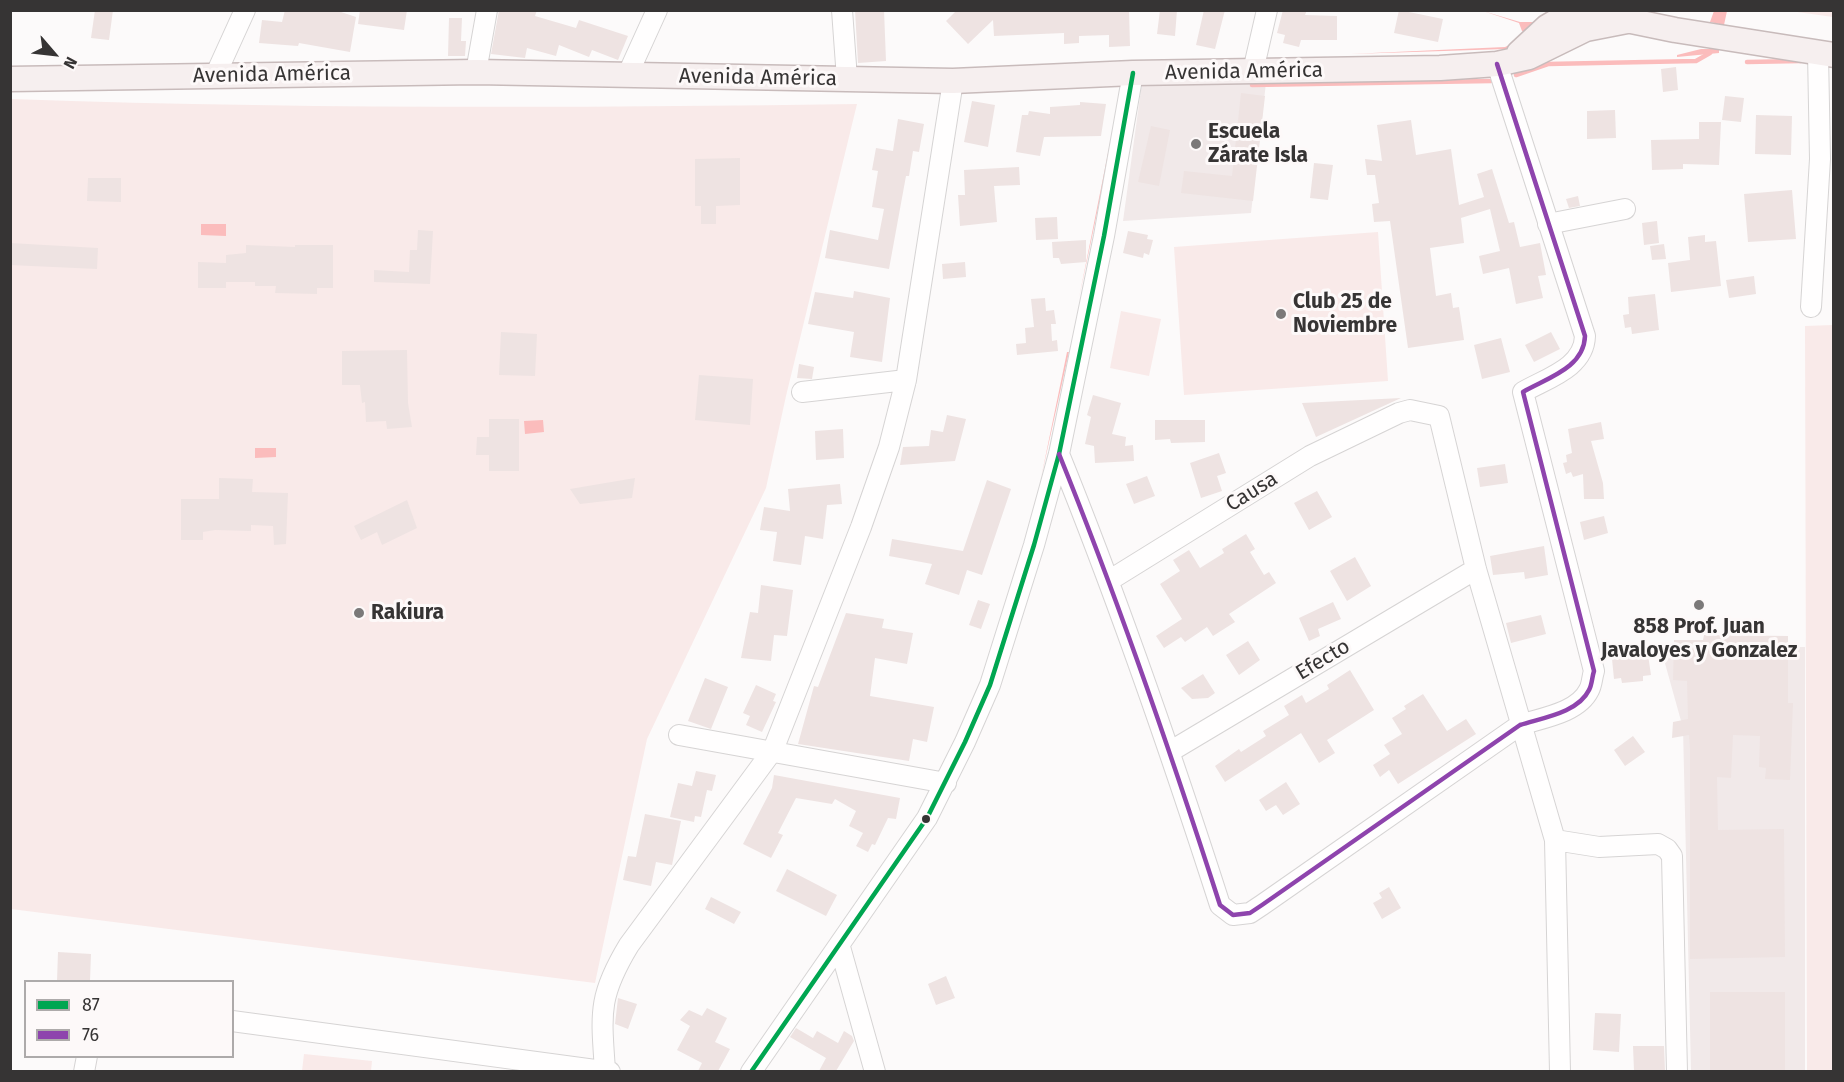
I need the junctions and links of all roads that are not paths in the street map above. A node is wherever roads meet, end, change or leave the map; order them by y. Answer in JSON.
{"nodes":[{"id":1,"x":245,"y":10,"type":"edge"},
{"id":2,"x":487,"y":10,"type":"edge"},
{"id":3,"x":657,"y":10,"type":"edge"},
{"id":4,"x":842,"y":10,"type":"edge"},
{"id":5,"x":1267,"y":10,"type":"edge"},
{"id":6,"x":1577,"y":10,"type":"edge"},
{"id":7,"x":1627,"y":21,"type":"junction"},
{"id":8,"x":1826,"y":54,"type":"edge"},
{"id":9,"x":1501,"y":63,"type":"junction"},
{"id":10,"x":1253,"y":71,"type":"junction"},
{"id":11,"x":476,"y":72,"type":"junction"},
{"id":12,"x":1133,"y":73,"type":"junction"},
{"id":13,"x":215,"y":76,"type":"junction"},
{"id":14,"x":627,"y":76,"type":"junction"},
{"id":15,"x":10,"y":79,"type":"edge"},
{"id":16,"x":847,"y":79,"type":"junction"},
{"id":17,"x":953,"y":81,"type":"junction"},
{"id":18,"x":1625,"y":209,"type":"dead end"},
{"id":19,"x":1548,"y":224,"type":"junction"},
{"id":20,"x":1811,"y":307,"type":"dead end"},
{"id":21,"x":906,"y":380,"type":"junction"},
{"id":22,"x":802,"y":392,"type":"dead end"},
{"id":23,"x":1059,"y":454,"type":"junction"},
{"id":24,"x":1476,"y":569,"type":"junction"},
{"id":25,"x":1110,"y":580,"type":"junction"},
{"id":26,"x":1520,"y":725,"type":"junction"},
{"id":27,"x":679,"y":735,"type":"dead end"},
{"id":28,"x":773,"y":750,"type":"junction"},
{"id":29,"x":1171,"y":751,"type":"junction"},
{"id":30,"x":946,"y":783,"type":"junction"},
{"id":31,"x":1555,"y":840,"type":"junction"},
{"id":32,"x":840,"y":947,"type":"junction"},
{"id":33,"x":234,"y":1021,"type":"edge"},
{"id":34,"x":608,"y":1071,"type":"edge"},
{"id":35,"x":751,"y":1071,"type":"edge"},
{"id":36,"x":875,"y":1071,"type":"edge"},
{"id":37,"x":1560,"y":1071,"type":"edge"},
{"id":38,"x":1677,"y":1071,"type":"edge"}],
"edges":[{"from":1,"to":13,"type":"street"},
{"from":2,"to":11,"type":"street"},
{"from":3,"to":14,"type":"street"},
{"from":4,"to":16,"type":"street"},
{"from":5,"to":10,"type":"street"},
{"from":6,"to":7,"type":"main road"},
{"from":6,"to":9,"type":"main road"},
{"from":7,"to":8,"type":"main road"},
{"from":7,"to":9,"type":"main road","name":"Avenida América"},
{"from":8,"to":20,"type":"street"},
{"from":9,"to":10,"type":"main road","name":"Avenida América"},
{"from":9,"to":19,"type":"street"},
{"from":10,"to":12,"type":"main road","name":"Avenida América"},
{"from":11,"to":13,"type":"main road","name":"Avenida América"},
{"from":11,"to":14,"type":"main road","name":"Avenida América"},
{"from":12,"to":17,"type":"main road","name":"Avenida América"},
{"from":12,"to":23,"type":"street"},
{"from":13,"to":15,"type":"main road","name":"Avenida América"},
{"from":14,"to":16,"type":"main road","name":"Avenida América"},
{"from":16,"to":17,"type":"main road","name":"Avenida América"},
{"from":17,"to":21,"type":"street"},
{"from":18,"to":19,"type":"street"},
{"from":19,"to":26,"type":"street"},
{"from":21,"to":22,"type":"street"},
{"from":21,"to":28,"type":"street"},
{"from":23,"to":25,"type":"street"},
{"from":23,"to":30,"type":"street"},
{"from":24,"to":25,"type":"street","name":"Causa"},
{"from":24,"to":26,"type":"street"},
{"from":24,"to":29,"type":"street","name":"Efecto"},
{"from":25,"to":29,"type":"street"},
{"from":26,"to":29,"type":"street"},
{"from":26,"to":31,"type":"street"},
{"from":27,"to":28,"type":"street"},
{"from":28,"to":30,"type":"street"},
{"from":28,"to":34,"type":"street"},
{"from":30,"to":32,"type":"street"},
{"from":31,"to":37,"type":"street"},
{"from":31,"to":38,"type":"street"},
{"from":32,"to":35,"type":"street"},
{"from":32,"to":36,"type":"street"},
{"from":33,"to":34,"type":"street"}]}
